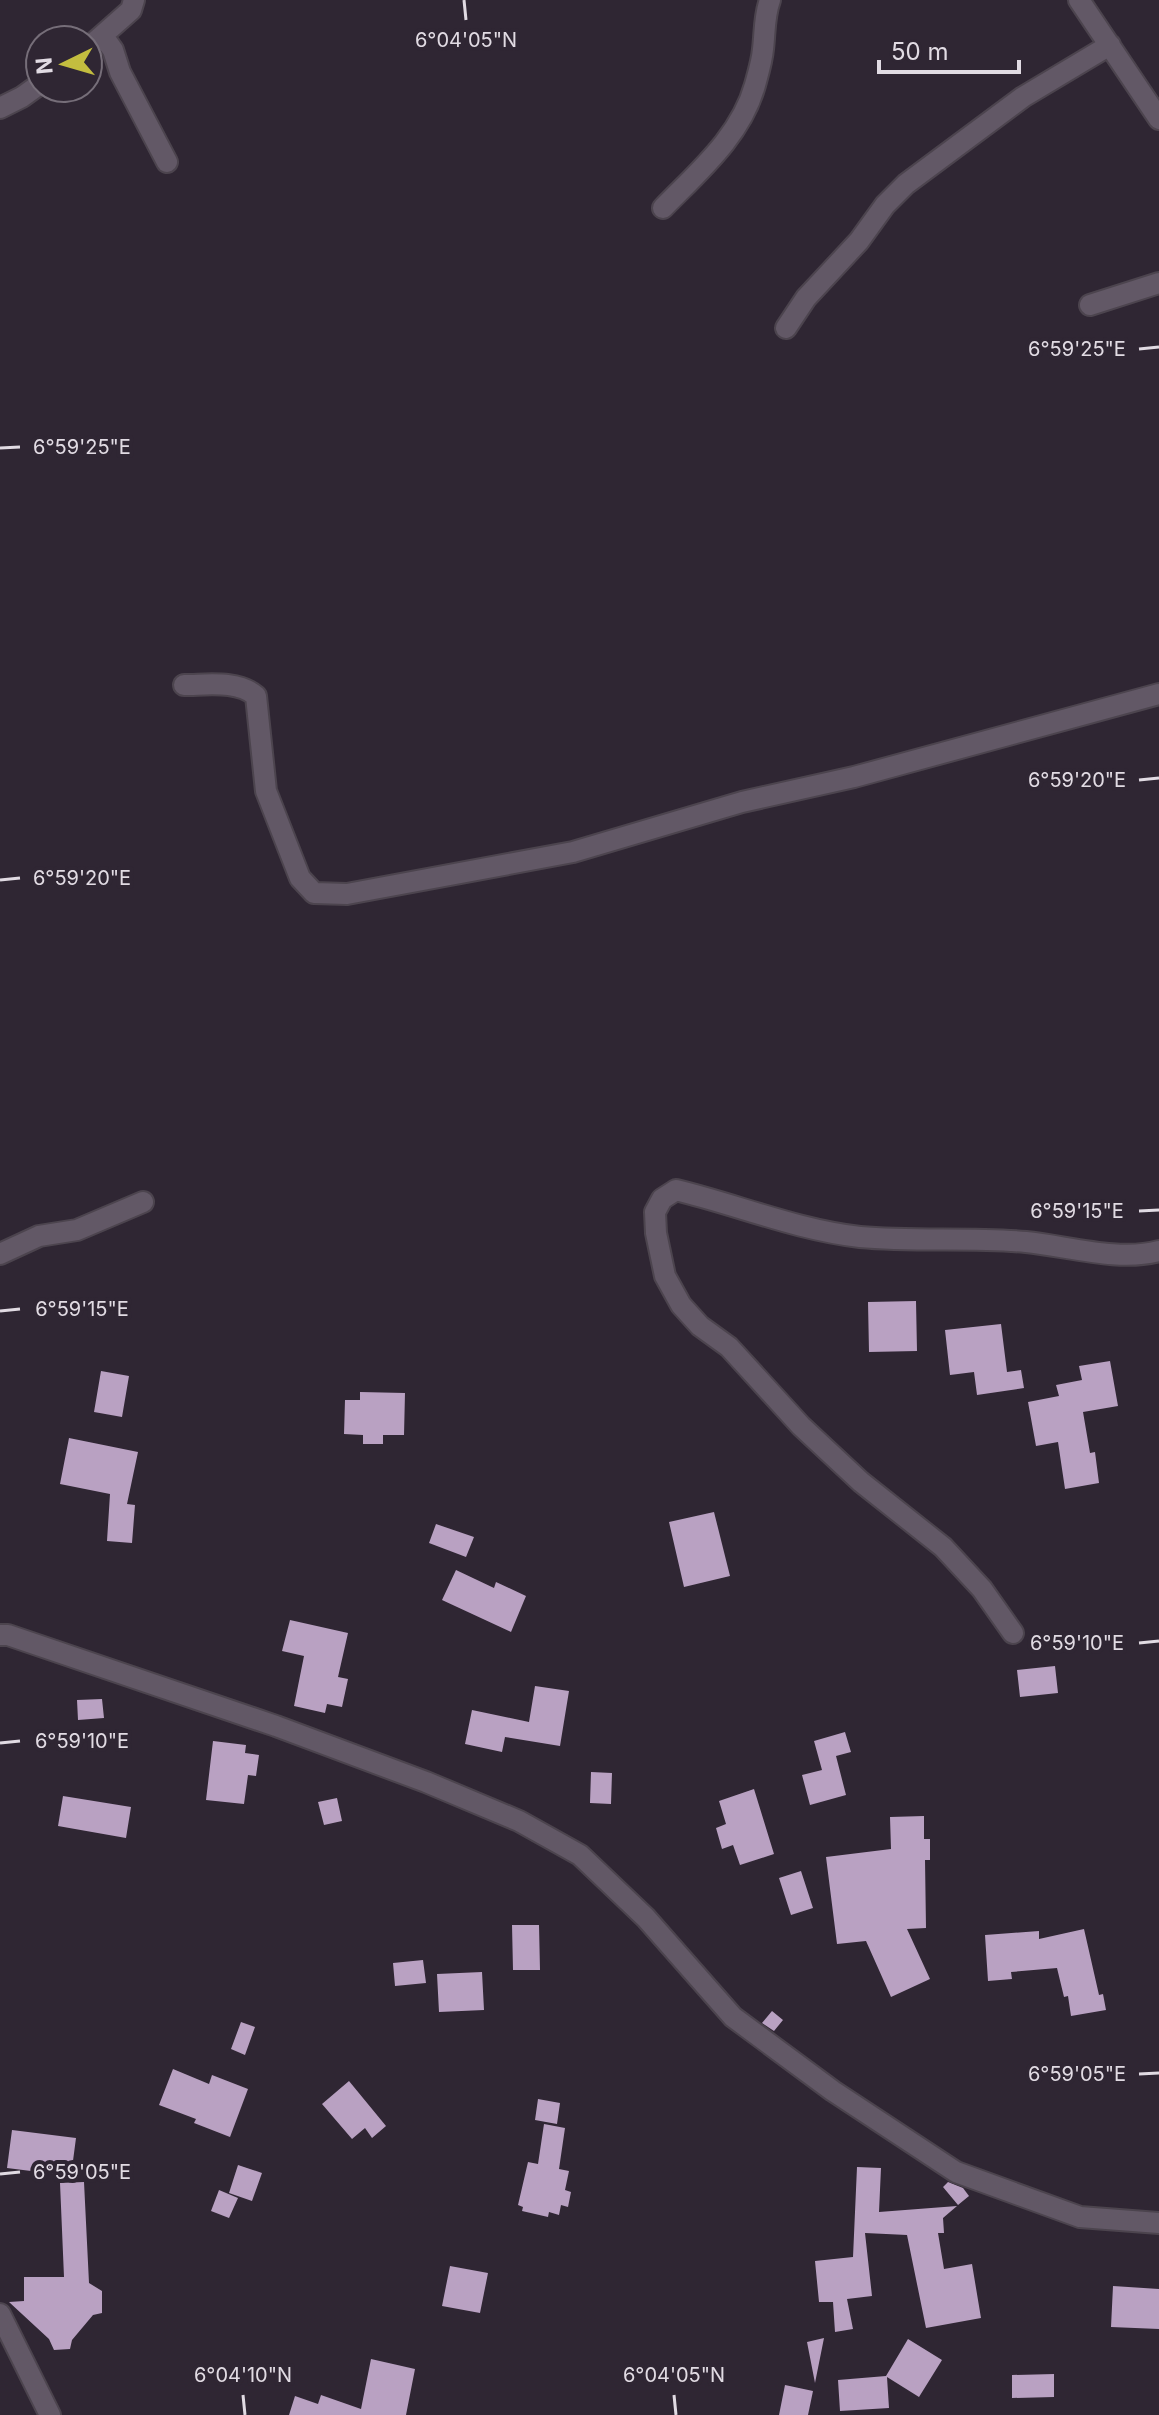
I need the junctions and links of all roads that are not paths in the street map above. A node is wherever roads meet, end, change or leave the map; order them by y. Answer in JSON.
{"nodes":[{"id":1,"x":134,"y":0,"type":"edge"},
{"id":2,"x":770,"y":0,"type":"edge"},
{"id":3,"x":1079,"y":0,"type":"edge"},
{"id":4,"x":104,"y":34,"type":"edge"},
{"id":5,"x":1110,"y":45,"type":"junction"},
{"id":6,"x":104,"y":46,"type":"edge"},
{"id":7,"x":24,"y":96,"type":"edge"},
{"id":8,"x":0,"y":108,"type":"edge"},
{"id":9,"x":1159,"y":119,"type":"edge"},
{"id":10,"x":167,"y":162,"type":"dead end"},
{"id":11,"x":663,"y":208,"type":"dead end"},
{"id":12,"x":1159,"y":283,"type":"edge"},
{"id":13,"x":1090,"y":305,"type":"dead end"},
{"id":14,"x":786,"y":328,"type":"dead end"},
{"id":15,"x":184,"y":685,"type":"dead end"},
{"id":16,"x":1159,"y":694,"type":"edge"},
{"id":17,"x":143,"y":1202,"type":"dead end"},
{"id":18,"x":1159,"y":1251,"type":"edge"},
{"id":19,"x":0,"y":1254,"type":"edge"},
{"id":20,"x":1013,"y":1633,"type":"dead end"},
{"id":21,"x":0,"y":1635,"type":"edge"},
{"id":22,"x":1159,"y":2223,"type":"edge"},
{"id":23,"x":0,"y":2314,"type":"edge"},
{"id":24,"x":50,"y":2415,"type":"edge"}],
"edges":[{"from":1,"to":4,"type":"street"},
{"from":2,"to":11,"type":"street"},
{"from":3,"to":5,"type":"street"},
{"from":5,"to":9,"type":"street"},
{"from":5,"to":14,"type":"street"},
{"from":6,"to":10,"type":"street"},
{"from":7,"to":8,"type":"street"},
{"from":12,"to":13,"type":"street"},
{"from":15,"to":16,"type":"street"},
{"from":17,"to":19,"type":"street"},
{"from":18,"to":20,"type":"street"},
{"from":21,"to":22,"type":"street"},
{"from":23,"to":24,"type":"street"}]}
